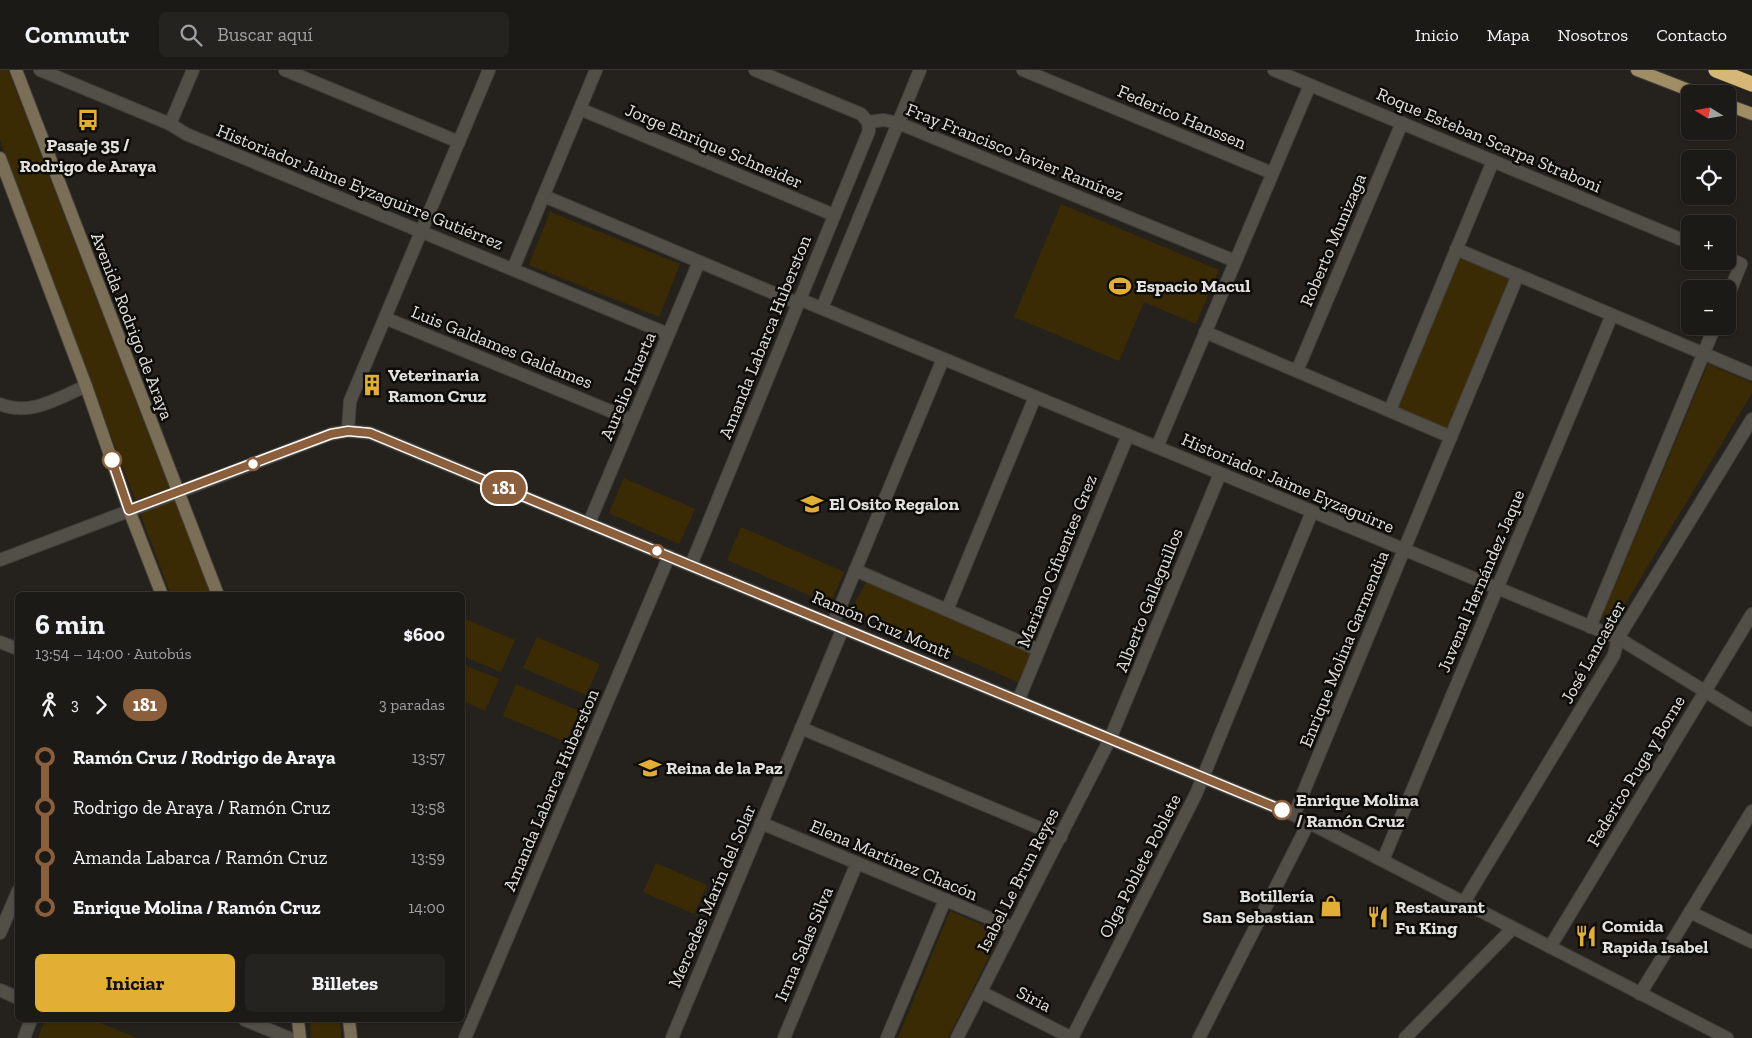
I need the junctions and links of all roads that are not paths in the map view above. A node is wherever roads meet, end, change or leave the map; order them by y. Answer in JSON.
{"nodes":[{"id":1,"x":40,"y":70,"type":"edge"},
{"id":2,"x":192,"y":70,"type":"edge"},
{"id":3,"x":285,"y":70,"type":"edge"},
{"id":4,"x":489,"y":70,"type":"edge"},
{"id":5,"x":596,"y":70,"type":"edge"},
{"id":6,"x":755,"y":70,"type":"edge"},
{"id":7,"x":920,"y":70,"type":"edge"},
{"id":8,"x":1023,"y":70,"type":"edge"},
{"id":9,"x":1274,"y":70,"type":"edge"},
{"id":10,"x":1637,"y":70,"type":"edge"},
{"id":11,"x":1716,"y":70,"type":"edge"},
{"id":12,"x":18,"y":71,"type":"edge"},
{"id":13,"x":1752,"y":84,"type":"edge"},
{"id":14,"x":1310,"y":85,"type":"junction"},
{"id":15,"x":1681,"y":87,"type":"edge"},
{"id":16,"x":1736,"y":108,"type":"edge"},
{"id":17,"x":580,"y":109,"type":"junction"},
{"id":18,"x":1752,"y":114,"type":"edge"},
{"id":19,"x":868,"y":122,"type":"junction"},
{"id":20,"x":898,"y":123,"type":"junction"},
{"id":21,"x":1402,"y":123,"type":"junction"},
{"id":22,"x":170,"y":124,"type":"junction"},
{"id":23,"x":459,"y":142,"type":"junction"},
{"id":24,"x":0,"y":158,"type":"edge"},
{"id":25,"x":1492,"y":161,"type":"junction"},
{"id":26,"x":1272,"y":174,"type":"junction"},
{"id":27,"x":544,"y":196,"type":"junction"},
{"id":28,"x":834,"y":215,"type":"junction"},
{"id":29,"x":422,"y":231,"type":"junction"},
{"id":30,"x":1681,"y":239,"type":"edge"},
{"id":31,"x":1456,"y":249,"type":"junction"},
{"id":32,"x":1235,"y":261,"type":"junction"},
{"id":33,"x":699,"y":262,"type":"junction"},
{"id":34,"x":1736,"y":262,"type":"edge"},
{"id":35,"x":513,"y":269,"type":"junction"},
{"id":36,"x":1518,"y":275,"type":"junction"},
{"id":37,"x":1734,"y":280,"type":"edge"},
{"id":38,"x":798,"y":301,"type":"junction"},
{"id":39,"x":822,"y":308,"type":"junction"},
{"id":40,"x":1612,"y":315,"type":"junction"},
{"id":41,"x":385,"y":318,"type":"junction"},
{"id":42,"x":1205,"y":332,"type":"junction"},
{"id":43,"x":668,"y":334,"type":"junction"},
{"id":44,"x":1711,"y":335,"type":"edge"},
{"id":45,"x":1704,"y":354,"type":"junction"},
{"id":46,"x":943,"y":359,"type":"junction"},
{"id":47,"x":1298,"y":372,"type":"junction"},
{"id":48,"x":1752,"y":374,"type":"edge"},
{"id":49,"x":86,"y":386,"type":"junction"},
{"id":50,"x":1035,"y":397,"type":"junction"},
{"id":51,"x":0,"y":404,"type":"edge"},
{"id":52,"x":1390,"y":410,"type":"junction"},
{"id":53,"x":1752,"y":418,"type":"edge"},
{"id":54,"x":632,"y":420,"type":"junction"},
{"id":55,"x":348,"y":431,"type":"junction"},
{"id":56,"x":1128,"y":436,"type":"junction"},
{"id":57,"x":1451,"y":437,"type":"junction"},
{"id":58,"x":1156,"y":447,"type":"junction"},
{"id":59,"x":1220,"y":474,"type":"junction"},
{"id":60,"x":177,"y":491,"type":"junction"},
{"id":61,"x":129,"y":510,"type":"junction"},
{"id":62,"x":1312,"y":512,"type":"junction"},
{"id":63,"x":589,"y":523,"type":"junction"},
{"id":64,"x":1404,"y":550,"type":"junction"},
{"id":65,"x":670,"y":556,"type":"junction"},
{"id":66,"x":0,"y":560,"type":"edge"},
{"id":67,"x":690,"y":565,"type":"junction"},
{"id":68,"x":855,"y":570,"type":"junction"},
{"id":69,"x":1497,"y":589,"type":"junction"},
{"id":70,"x":161,"y":592,"type":"edge"},
{"id":71,"x":217,"y":592,"type":"edge"},
{"id":72,"x":948,"y":610,"type":"junction"},
{"id":73,"x":1752,"y":614,"type":"edge"},
{"id":74,"x":838,"y":626,"type":"junction"},
{"id":75,"x":1590,"y":627,"type":"junction"},
{"id":76,"x":1618,"y":638,"type":"junction"},
{"id":77,"x":0,"y":642,"type":"edge"},
{"id":78,"x":15,"y":648,"type":"edge"},
{"id":79,"x":1039,"y":650,"type":"junction"},
{"id":80,"x":1705,"y":692,"type":"junction"},
{"id":81,"x":1018,"y":701,"type":"junction"},
{"id":82,"x":1752,"y":720,"type":"edge"},
{"id":83,"x":801,"y":728,"type":"junction"},
{"id":84,"x":1110,"y":739,"type":"junction"},
{"id":85,"x":1202,"y":777,"type":"junction"},
{"id":86,"x":1294,"y":815,"type":"junction"},
{"id":87,"x":1751,"y":815,"type":"edge"},
{"id":88,"x":1309,"y":822,"type":"junction"},
{"id":89,"x":761,"y":823,"type":"junction"},
{"id":90,"x":1061,"y":836,"type":"junction"},
{"id":91,"x":1383,"y":860,"type":"junction"},
{"id":92,"x":857,"y":863,"type":"junction"},
{"id":93,"x":15,"y":898,"type":"edge"},
{"id":94,"x":945,"y":900,"type":"junction"},
{"id":95,"x":1464,"y":902,"type":"junction"},
{"id":96,"x":1690,"y":912,"type":"junction"},
{"id":97,"x":2,"y":927,"type":"edge"},
{"id":98,"x":15,"y":927,"type":"edge"},
{"id":99,"x":1013,"y":928,"type":"junction"},
{"id":100,"x":1513,"y":928,"type":"junction"},
{"id":101,"x":1752,"y":942,"type":"edge"},
{"id":102,"x":1550,"y":946,"type":"junction"},
{"id":103,"x":0,"y":990,"type":"edge"},
{"id":104,"x":981,"y":992,"type":"junction"},
{"id":105,"x":1640,"y":994,"type":"junction"},
{"id":106,"x":15,"y":997,"type":"edge"},
{"id":107,"x":30,"y":1022,"type":"edge"},
{"id":108,"x":250,"y":1022,"type":"edge"},
{"id":109,"x":298,"y":1022,"type":"edge"},
{"id":110,"x":349,"y":1022,"type":"edge"},
{"id":111,"x":1702,"y":1025,"type":"junction"},
{"id":112,"x":24,"y":1038,"type":"edge"},
{"id":113,"x":289,"y":1038,"type":"edge"},
{"id":114,"x":300,"y":1038,"type":"edge"},
{"id":115,"x":351,"y":1038,"type":"edge"},
{"id":116,"x":465,"y":1038,"type":"edge"},
{"id":117,"x":672,"y":1038,"type":"edge"},
{"id":118,"x":784,"y":1038,"type":"edge"},
{"id":119,"x":887,"y":1038,"type":"edge"},
{"id":120,"x":957,"y":1038,"type":"edge"},
{"id":121,"x":1072,"y":1038,"type":"edge"},
{"id":122,"x":1199,"y":1038,"type":"edge"},
{"id":123,"x":1405,"y":1038,"type":"edge"},
{"id":124,"x":1709,"y":1038,"type":"edge"},
{"id":125,"x":1727,"y":1038,"type":"edge"}],
"edges":[{"from":1,"to":22,"type":"street","name":"Historiador Jaime Eyzaguirre Gutiérrez"},
{"from":2,"to":22,"type":"street"},
{"from":3,"to":23,"type":"street"},
{"from":4,"to":23,"type":"street"},
{"from":5,"to":17,"type":"street"},
{"from":6,"to":19,"type":"street"},
{"from":7,"to":20,"type":"street"},
{"from":8,"to":26,"type":"street","name":"Federico Hanssen"},
{"from":9,"to":14,"type":"street","name":"Roque Esteban Scarpa Straboni"},
{"from":10,"to":15,"type":"main road"},
{"from":11,"to":13,"type":"highway"},
{"from":12,"to":60,"type":"main road","name":"Avenida Rodrigo de Araya"},
{"from":14,"to":21,"type":"street","name":"Roque Esteban Scarpa Straboni"},
{"from":14,"to":26,"type":"street"},
{"from":16,"to":18,"type":"main road"},
{"from":17,"to":27,"type":"street"},
{"from":17,"to":28,"type":"street","name":"Jorge Enrique Schneider"},
{"from":19,"to":20,"type":"street","name":"Fray Francisco Javier Ramírez"},
{"from":19,"to":28,"type":"street","name":"Amanda Labarca Huberston"},
{"from":20,"to":32,"type":"street","name":"Fray Francisco Javier Ramírez"},
{"from":20,"to":39,"type":"street"},
{"from":21,"to":25,"type":"street","name":"Roque Esteban Scarpa Straboni"},
{"from":21,"to":47,"type":"street","name":"Roberto Munizaga"},
{"from":22,"to":29,"type":"street","name":"Historiador Jaime Eyzaguirre Gutiérrez"},
{"from":23,"to":29,"type":"street"},
{"from":24,"to":49,"type":"main road"},
{"from":25,"to":30,"type":"street","name":"Roque Esteban Scarpa Straboni"},
{"from":25,"to":31,"type":"street"},
{"from":26,"to":32,"type":"street"},
{"from":27,"to":33,"type":"street","name":"Historiador Jaime Eyzaguirre"},
{"from":27,"to":35,"type":"street"},
{"from":28,"to":38,"type":"street","name":"Amanda Labarca Huberston"},
{"from":29,"to":35,"type":"street","name":"Historiador Jaime Eyzaguirre Gutiérrez"},
{"from":29,"to":41,"type":"street"},
{"from":31,"to":36,"type":"street"},
{"from":31,"to":52,"type":"street"},
{"from":32,"to":42,"type":"street"},
{"from":33,"to":38,"type":"street","name":"Historiador Jaime Eyzaguirre"},
{"from":33,"to":43,"type":"street","name":"Aurelio Huerta"},
{"from":34,"to":37,"type":"street"},
{"from":35,"to":43,"type":"street","name":"Historiador Jaime Eyzaguirre Gutiérrez"},
{"from":36,"to":40,"type":"street"},
{"from":36,"to":57,"type":"street","name":"Enrique Molina Garmendia"},
{"from":38,"to":39,"type":"street","name":"Historiador Jaime Eyzaguirre"},
{"from":38,"to":67,"type":"street","name":"Amanda Labarca Huberston"},
{"from":39,"to":46,"type":"street","name":"Historiador Jaime Eyzaguirre"},
{"from":40,"to":45,"type":"street"},
{"from":40,"to":69,"type":"street","name":"Juvenal Hernández Jaque"},
{"from":41,"to":54,"type":"street","name":"Luis Galdames Galdames"},
{"from":41,"to":55,"type":"street"},
{"from":42,"to":47,"type":"street"},
{"from":42,"to":58,"type":"street"},
{"from":43,"to":54,"type":"street","name":"Aurelio Huerta"},
{"from":44,"to":45,"type":"street","name":"José Lancaster"},
{"from":45,"to":48,"type":"street"},
{"from":45,"to":75,"type":"street","name":"José Lancaster"},
{"from":46,"to":50,"type":"street","name":"Historiador Jaime Eyzaguirre"},
{"from":46,"to":68,"type":"street","name":"Mercedes Marín del Solar"},
{"from":47,"to":52,"type":"street"},
{"from":49,"to":51,"type":"street"},
{"from":49,"to":61,"type":"main road"},
{"from":50,"to":56,"type":"street","name":"Historiador Jaime Eyzaguirre"},
{"from":50,"to":72,"type":"street"},
{"from":52,"to":57,"type":"street"},
{"from":53,"to":76,"type":"street","name":"José Lancaster"},
{"from":54,"to":63,"type":"street","name":"Aurelio Huerta"},
{"from":55,"to":60,"type":"street","name":"Ramón Cruz Montt"},
{"from":55,"to":63,"type":"street","name":"Ramón Cruz Montt"},
{"from":56,"to":58,"type":"street","name":"Historiador Jaime Eyzaguirre"},
{"from":56,"to":79,"type":"street","name":"Mariano Cifuentes Grez"},
{"from":57,"to":64,"type":"street","name":"Enrique Molina Garmendia"},
{"from":58,"to":59,"type":"street","name":"Historiador Jaime Eyzaguirre"},
{"from":59,"to":62,"type":"street","name":"Historiador Jaime Eyzaguirre"},
{"from":59,"to":84,"type":"street","name":"Alberto Galleguillos"},
{"from":60,"to":61,"type":"street","name":"Ramón Cruz Montt"},
{"from":60,"to":71,"type":"main road","name":"Avenida Rodrigo de Araya"},
{"from":61,"to":66,"type":"street","name":"Ramón Cruz Montt"},
{"from":61,"to":70,"type":"main road"},
{"from":62,"to":64,"type":"street","name":"Historiador Jaime Eyzaguirre"},
{"from":62,"to":85,"type":"street","name":"Olga Poblete Poblete"},
{"from":63,"to":65,"type":"street","name":"Ramón Cruz Montt"},
{"from":64,"to":69,"type":"street","name":"Historiador Jaime Eyzaguirre"},
{"from":64,"to":86,"type":"street","name":"Enrique Molina Garmendia"},
{"from":65,"to":67,"type":"street","name":"Ramón Cruz Montt"},
{"from":65,"to":116,"type":"street","name":"Amanda Labarca Huberston"},
{"from":67,"to":74,"type":"street","name":"Ramón Cruz Montt"},
{"from":68,"to":72,"type":"street"},
{"from":68,"to":74,"type":"street","name":"Mercedes Marín del Solar"},
{"from":69,"to":75,"type":"street","name":"Historiador Jaime Eyzaguirre"},
{"from":69,"to":91,"type":"street","name":"Juvenal Hernández Jaque"},
{"from":72,"to":79,"type":"street"},
{"from":73,"to":80,"type":"street","name":"Federico Puga y Borne"},
{"from":74,"to":81,"type":"street","name":"Ramón Cruz Montt"},
{"from":74,"to":83,"type":"street","name":"Mercedes Marín del Solar"},
{"from":75,"to":76,"type":"street","name":"Historiador Jaime Eyzaguirre"},
{"from":76,"to":80,"type":"street","name":"Historiador Jaime Eyzaguirre"},
{"from":76,"to":95,"type":"street","name":"José Lancaster"},
{"from":77,"to":78,"type":"street"},
{"from":79,"to":81,"type":"street","name":"Mariano Cifuentes Grez"},
{"from":80,"to":82,"type":"street","name":"Historiador Jaime Eyzaguirre"},
{"from":80,"to":102,"type":"street","name":"Federico Puga y Borne"},
{"from":81,"to":84,"type":"street","name":"Ramón Cruz Montt"},
{"from":83,"to":89,"type":"street","name":"Mercedes Marín del Solar"},
{"from":83,"to":90,"type":"street"},
{"from":84,"to":85,"type":"street","name":"Ramón Cruz Montt"},
{"from":84,"to":90,"type":"street","name":"Isabel Le Brun Reyes"},
{"from":85,"to":86,"type":"street","name":"Ramón Cruz Montt"},
{"from":85,"to":121,"type":"street","name":"Olga Poblete Poblete"},
{"from":86,"to":88,"type":"street","name":"Ramón Cruz Montt"},
{"from":87,"to":96,"type":"street"},
{"from":88,"to":91,"type":"street","name":"Ramón Cruz Montt"},
{"from":88,"to":122,"type":"street"},
{"from":89,"to":92,"type":"street","name":"Elena Martínez Chacón"},
{"from":89,"to":117,"type":"street","name":"Mercedes Marín del Solar"},
{"from":90,"to":99,"type":"street","name":"Isabel Le Brun Reyes"},
{"from":91,"to":95,"type":"street","name":"Ramón Cruz Montt"},
{"from":92,"to":94,"type":"street","name":"Elena Martínez Chacón"},
{"from":92,"to":118,"type":"street","name":"Irma Salas Silva"},
{"from":93,"to":97,"type":"street"},
{"from":94,"to":99,"type":"street","name":"Elena Martínez Chacón"},
{"from":94,"to":119,"type":"street"},
{"from":95,"to":100,"type":"street","name":"Ramón Cruz Montt"},
{"from":96,"to":101,"type":"street"},
{"from":96,"to":105,"type":"street"},
{"from":97,"to":98,"type":"street"},
{"from":99,"to":104,"type":"street","name":"Isabel Le Brun Reyes"},
{"from":100,"to":102,"type":"street","name":"Ramón Cruz Montt"},
{"from":100,"to":123,"type":"street"},
{"from":102,"to":105,"type":"street","name":"Ramón Cruz Montt"},
{"from":103,"to":106,"type":"street"},
{"from":104,"to":120,"type":"street","name":"Isabel Le Brun Reyes"},
{"from":104,"to":121,"type":"street","name":"Siria"},
{"from":105,"to":111,"type":"street","name":"Ramón Cruz Montt"},
{"from":107,"to":112,"type":"street"},
{"from":108,"to":113,"type":"street"},
{"from":109,"to":114,"type":"main road"},
{"from":110,"to":115,"type":"main road"},
{"from":111,"to":124,"type":"street"},
{"from":111,"to":125,"type":"street","name":"Ramón Cruz Montt"}]}
